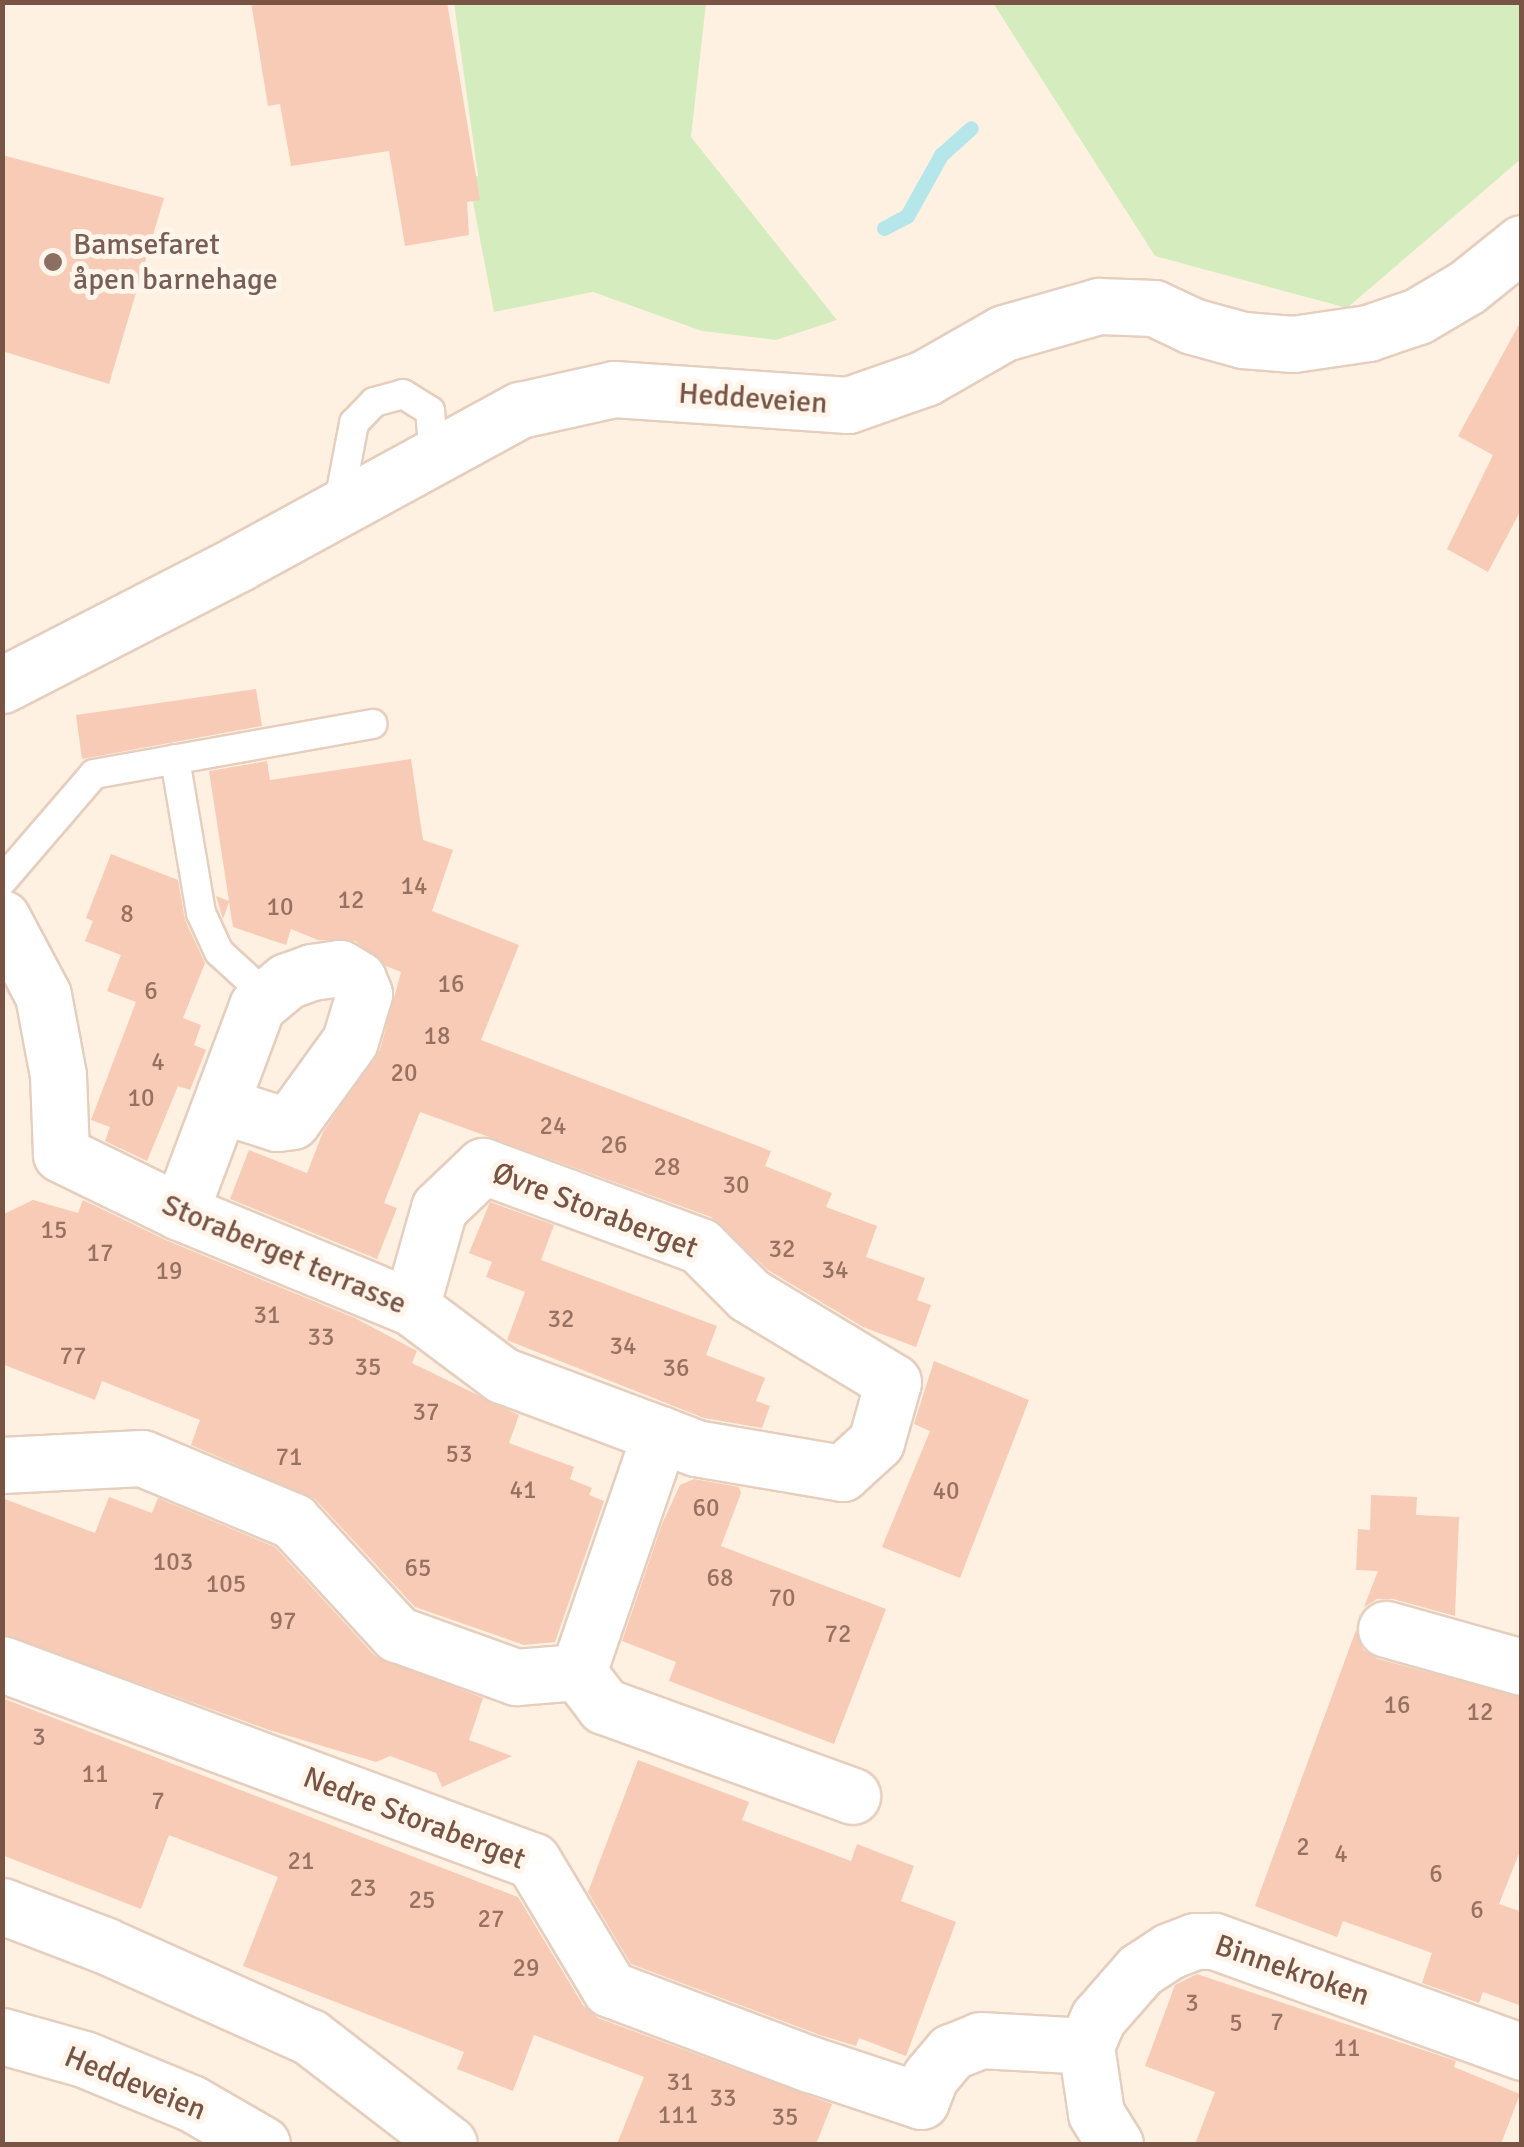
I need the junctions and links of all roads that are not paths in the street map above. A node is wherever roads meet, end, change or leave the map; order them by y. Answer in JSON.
{"nodes":[{"id":1,"x":1522,"y":243,"type":"edge"},
{"id":2,"x":434,"y":456,"type":"junction"},
{"id":3,"x":338,"y":509,"type":"junction"},
{"id":4,"x":2,"y":684,"type":"edge"},
{"id":5,"x":374,"y":724,"type":"dead end"},
{"id":6,"x":175,"y":759,"type":"junction"},
{"id":7,"x":2,"y":880,"type":"edge"},
{"id":8,"x":2,"y":918,"type":"edge"},
{"id":9,"x":266,"y":995,"type":"junction"},
{"id":10,"x":221,"y":1105,"type":"junction"},
{"id":11,"x":180,"y":1212,"type":"junction"},
{"id":12,"x":411,"y":1308,"type":"junction"},
{"id":13,"x":660,"y":1434,"type":"junction"},
{"id":14,"x":2,"y":1466,"type":"edge"},
{"id":15,"x":1386,"y":1629,"type":"dead end"},
{"id":16,"x":2,"y":1664,"type":"edge"},
{"id":17,"x":1522,"y":1667,"type":"edge"},
{"id":18,"x":578,"y":1672,"type":"junction"},
{"id":19,"x":852,"y":1796,"type":"dead end"},
{"id":20,"x":2,"y":1906,"type":"edge"},
{"id":21,"x":2,"y":2036,"type":"edge"},
{"id":22,"x":1086,"y":2046,"type":"junction"},
{"id":23,"x":1522,"y":2052,"type":"edge"},
{"id":24,"x":262,"y":2144,"type":"edge"},
{"id":25,"x":448,"y":2144,"type":"edge"},
{"id":26,"x":1116,"y":2144,"type":"edge"}],
"edges":[{"from":1,"to":2,"type":"street","name":"Heddeveien"},
{"from":2,"to":3,"type":"street","name":"Heddeveien"},
{"from":2,"to":3,"type":"lane"},
{"from":3,"to":4,"type":"street","name":"Heddeveien"},
{"from":5,"to":6,"type":"lane"},
{"from":6,"to":7,"type":"lane"},
{"from":6,"to":9,"type":"lane"},
{"from":8,"to":11,"type":"street","name":"Storaberget terrasse"},
{"from":9,"to":10,"type":"street"},
{"from":9,"to":10,"type":"street"},
{"from":10,"to":11,"type":"street"},
{"from":11,"to":12,"type":"street","name":"Storaberget terrasse"},
{"from":12,"to":13,"type":"street","name":"Storaberget terrasse"},
{"from":12,"to":13,"type":"street","name":"Øvre Storaberget"},
{"from":13,"to":18,"type":"street"},
{"from":14,"to":18,"type":"street"},
{"from":15,"to":17,"type":"street"},
{"from":16,"to":22,"type":"street","name":"Nedre Storaberget"},
{"from":18,"to":19,"type":"street"},
{"from":20,"to":25,"type":"street"},
{"from":21,"to":24,"type":"street","name":"Heddeveien"},
{"from":22,"to":23,"type":"street","name":"Binnekroken"},
{"from":22,"to":26,"type":"street"}]}
